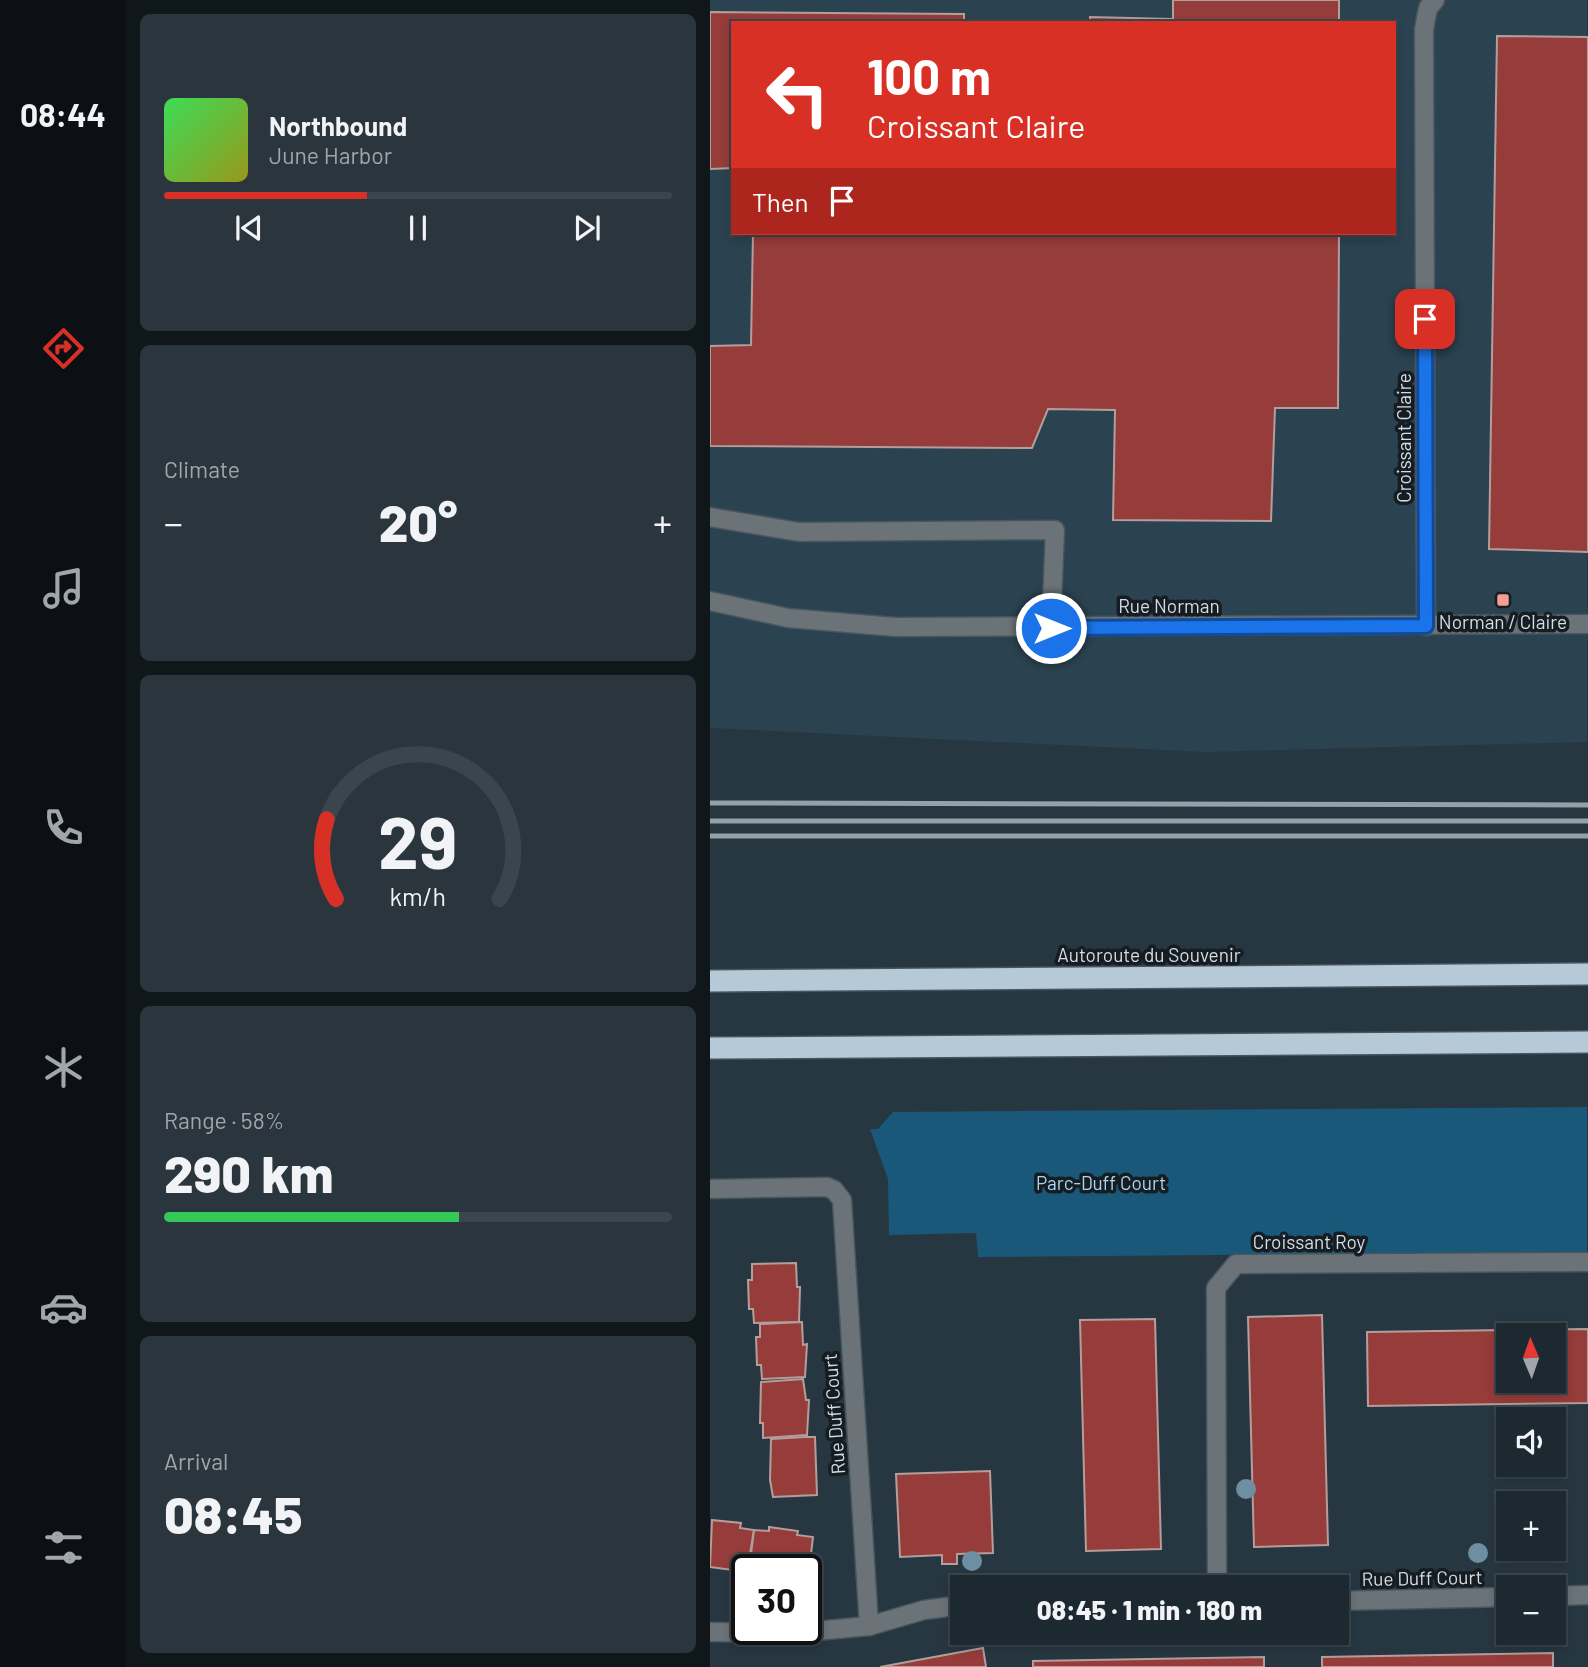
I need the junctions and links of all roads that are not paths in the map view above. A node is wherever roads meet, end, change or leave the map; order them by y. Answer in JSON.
{"nodes":[{"id":1,"x":1430,"y":3,"type":"edge"},
{"id":2,"x":710,"y":517,"type":"edge"},
{"id":3,"x":710,"y":601,"type":"edge"},
{"id":4,"x":1587,"y":624,"type":"edge"},
{"id":5,"x":1426,"y":626,"type":"junction"},
{"id":6,"x":1051,"y":628,"type":"junction"},
{"id":7,"x":1587,"y":974,"type":"edge"},
{"id":8,"x":710,"y":981,"type":"edge"},
{"id":9,"x":1587,"y":1042,"type":"edge"},
{"id":10,"x":710,"y":1048,"type":"edge"},
{"id":11,"x":710,"y":1189,"type":"edge"},
{"id":12,"x":1587,"y":1262,"type":"edge"},
{"id":13,"x":1218,"y":1575,"type":"edge"},
{"id":14,"x":1587,"y":1595,"type":"edge"},
{"id":15,"x":1566,"y":1596,"type":"edge"},
{"id":16,"x":1496,"y":1597,"type":"edge"},
{"id":17,"x":1349,"y":1601,"type":"edge"},
{"id":18,"x":950,"y":1607,"type":"edge"},
{"id":19,"x":869,"y":1626,"type":"junction"},
{"id":20,"x":710,"y":1632,"type":"edge"}],
"edges":[{"from":1,"to":5,"type":"street","name":"Croissant Claire"},
{"from":2,"to":6,"type":"street"},
{"from":3,"to":6,"type":"street","name":"Rue Norman"},
{"from":4,"to":5,"type":"street","name":"Rue Norman"},
{"from":5,"to":6,"type":"street","name":"Rue Norman"},
{"from":7,"to":8,"type":"highway","name":"Autoroute du Souvenir"},
{"from":9,"to":10,"type":"highway"},
{"from":11,"to":19,"type":"street","name":"Rue Duff Court"},
{"from":12,"to":13,"type":"street","name":"Croissant Roy"},
{"from":14,"to":15,"type":"street"},
{"from":16,"to":17,"type":"street","name":"Rue Duff Court"},
{"from":18,"to":19,"type":"street"},
{"from":19,"to":20,"type":"street"}]}
